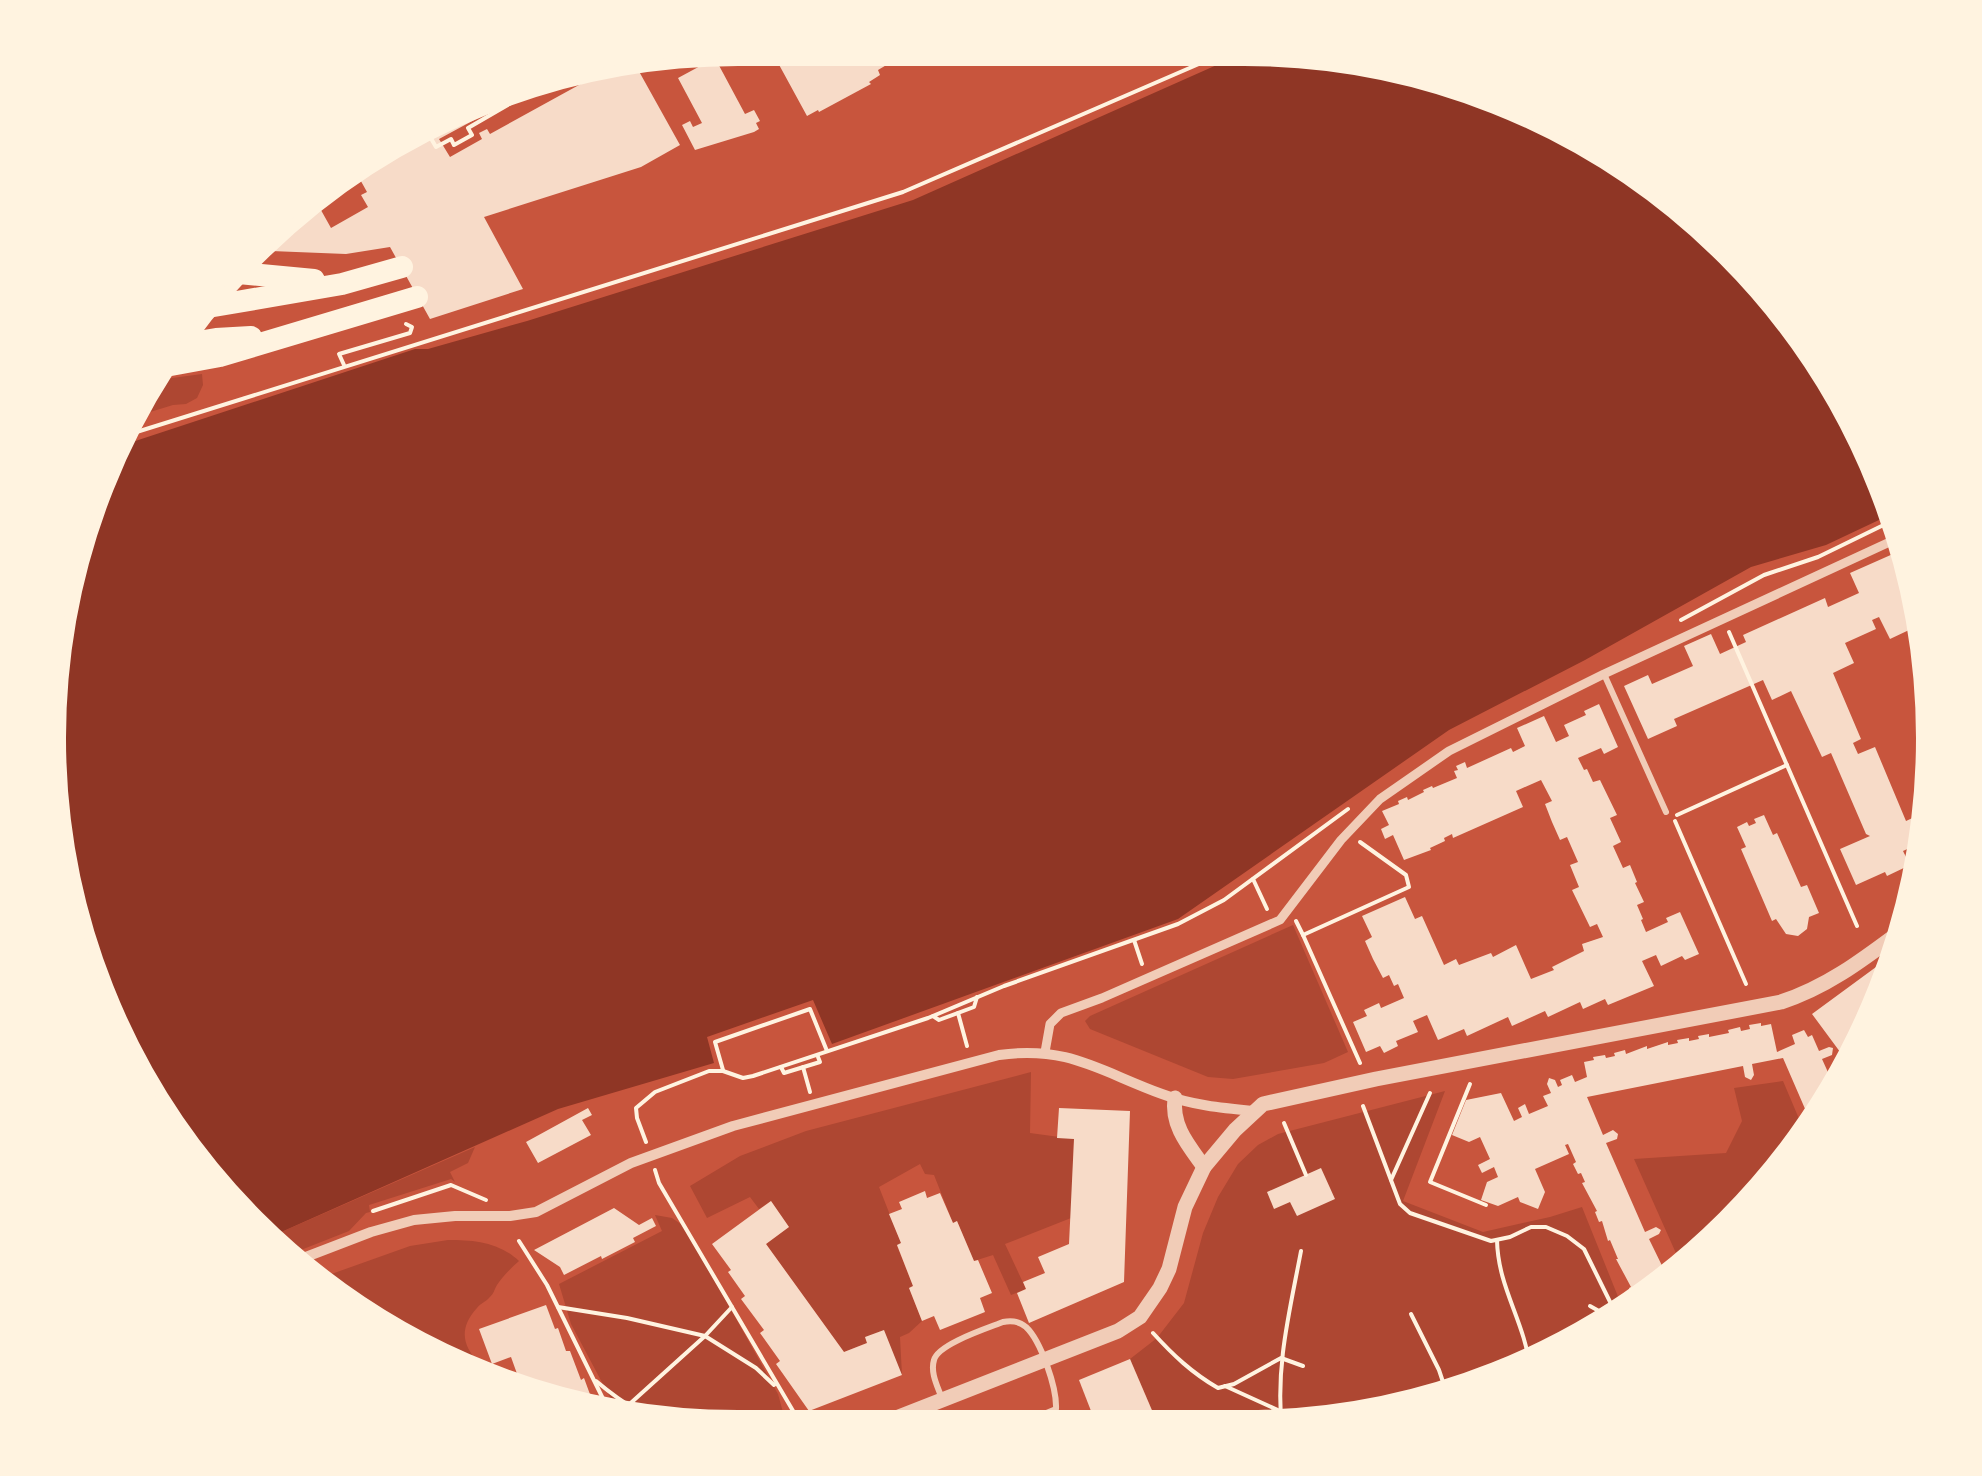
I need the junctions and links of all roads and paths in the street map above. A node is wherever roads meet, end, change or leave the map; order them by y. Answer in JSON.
{"nodes":[{"id":1,"x":1209,"y":60,"type":"edge"},
{"id":2,"x":527,"y":94,"type":"edge"},
{"id":3,"x":429,"y":135,"type":"edge"},
{"id":4,"x":402,"y":267,"type":"dead end"},
{"id":5,"x":245,"y":274,"type":"edge"},
{"id":6,"x":342,"y":284,"type":"junction"},
{"id":7,"x":417,"y":298,"type":"dead end"},
{"id":8,"x":216,"y":306,"type":"edge"},
{"id":9,"x":407,"y":323,"type":"dead end"},
{"id":10,"x":290,"y":334,"type":"junction"},
{"id":11,"x":186,"y":344,"type":"edge"},
{"id":12,"x":172,"y":364,"type":"edge"},
{"id":13,"x":344,"y":366,"type":"junction"},
{"id":14,"x":133,"y":433,"type":"edge"},
{"id":15,"x":1887,"y":523,"type":"edge"},
{"id":16,"x":1892,"y":541,"type":"edge"},
{"id":17,"x":1723,"y":619,"type":"junction"},
{"id":18,"x":1681,"y":620,"type":"dead end"},
{"id":19,"x":1604,"y":674,"type":"junction"},
{"id":20,"x":1786,"y":764,"type":"junction"},
{"id":21,"x":1356,"y":803,"type":"dead end"},
{"id":22,"x":1666,"y":812,"type":"dead end"},
{"id":23,"x":1347,"y":833,"type":"junction"},
{"id":24,"x":1252,"y":879,"type":"junction"},
{"id":25,"x":1259,"y":894,"type":"dead end"},
{"id":26,"x":1289,"y":907,"type":"junction"},
{"id":27,"x":1857,"y":926,"type":"dead end"},
{"id":28,"x":1303,"y":935,"type":"junction"},
{"id":29,"x":1134,"y":938,"type":"junction"},
{"id":30,"x":1892,"y":938,"type":"edge"},
{"id":31,"x":1147,"y":978,"type":"junction"},
{"id":32,"x":1746,"y":984,"type":"dead end"},
{"id":33,"x":977,"y":996,"type":"junction"},
{"id":34,"x":958,"y":1013,"type":"junction"},
{"id":35,"x":932,"y":1016,"type":"junction"},
{"id":36,"x":968,"y":1050,"type":"dead end"},
{"id":37,"x":827,"y":1051,"type":"junction"},
{"id":38,"x":1045,"y":1052,"type":"junction"},
{"id":39,"x":817,"y":1054,"type":"junction"},
{"id":40,"x":1360,"y":1064,"type":"dead end"},
{"id":41,"x":781,"y":1067,"type":"junction"},
{"id":42,"x":803,"y":1067,"type":"junction"},
{"id":43,"x":723,"y":1070,"type":"junction"},
{"id":44,"x":1470,"y":1084,"type":"dead end"},
{"id":45,"x":810,"y":1092,"type":"dead end"},
{"id":46,"x":1430,"y":1092,"type":"dead end"},
{"id":47,"x":1175,"y":1098,"type":"junction"},
{"id":48,"x":1363,"y":1106,"type":"dead end"},
{"id":49,"x":1253,"y":1112,"type":"junction"},
{"id":50,"x":1284,"y":1123,"type":"dead end"},
{"id":51,"x":650,"y":1154,"type":"junction"},
{"id":52,"x":1204,"y":1167,"type":"junction"},
{"id":53,"x":1306,"y":1175,"type":"dead end"},
{"id":54,"x":1391,"y":1180,"type":"junction"},
{"id":55,"x":490,"y":1201,"type":"dead end"},
{"id":56,"x":1486,"y":1205,"type":"dead end"},
{"id":57,"x":373,"y":1210,"type":"dead end"},
{"id":58,"x":1498,"y":1240,"type":"junction"},
{"id":59,"x":519,"y":1241,"type":"dead end"},
{"id":60,"x":1301,"y":1251,"type":"dead end"},
{"id":61,"x":303,"y":1258,"type":"edge"},
{"id":62,"x":1590,"y":1306,"type":"dead end"},
{"id":63,"x":732,"y":1307,"type":"junction"},
{"id":64,"x":558,"y":1308,"type":"junction"},
{"id":65,"x":1611,"y":1308,"type":"edge"},
{"id":66,"x":1603,"y":1313,"type":"edge"},
{"id":67,"x":1411,"y":1314,"type":"dead end"},
{"id":68,"x":1153,"y":1333,"type":"dead end"},
{"id":69,"x":705,"y":1336,"type":"junction"},
{"id":70,"x":1528,"y":1353,"type":"edge"},
{"id":71,"x":1280,"y":1358,"type":"junction"},
{"id":72,"x":1044,"y":1360,"type":"junction"},
{"id":73,"x":1302,"y":1366,"type":"dead end"},
{"id":74,"x":592,"y":1378,"type":"junction"},
{"id":75,"x":1444,"y":1385,"type":"edge"},
{"id":76,"x":1226,"y":1386,"type":"junction"},
{"id":77,"x":780,"y":1391,"type":"junction"},
{"id":78,"x":942,"y":1399,"type":"junction"},
{"id":79,"x":605,"y":1403,"type":"edge"},
{"id":80,"x":627,"y":1406,"type":"joint"},
{"id":81,"x":914,"y":1410,"type":"junction"},
{"id":82,"x":1281,"y":1411,"type":"junction"},
{"id":83,"x":1281,"y":1415,"type":"edge"},
{"id":84,"x":797,"y":1416,"type":"edge"},
{"id":85,"x":899,"y":1416,"type":"edge"},
{"id":86,"x":916,"y":1416,"type":"edge"},
{"id":87,"x":1039,"y":1416,"type":"edge"}],
"edges":[{"from":1,"to":13,"type":"path"},
{"from":2,"to":3,"type":"path"},
{"from":4,"to":6,"type":"highway"},
{"from":5,"to":6,"type":"highway"},
{"from":6,"to":8,"type":"highway"},
{"from":7,"to":10,"type":"highway"},
{"from":9,"to":13,"type":"path"},
{"from":10,"to":11,"type":"highway"},
{"from":10,"to":12,"type":"highway"},
{"from":13,"to":14,"type":"path"},
{"from":15,"to":18,"type":"path"},
{"from":16,"to":17,"type":"street"},
{"from":17,"to":19,"type":"street"},
{"from":17,"to":20,"type":"path"},
{"from":19,"to":22,"type":"lane"},
{"from":19,"to":23,"type":"street"},
{"from":20,"to":27,"type":"path"},
{"from":20,"to":32,"type":"path"},
{"from":21,"to":24,"type":"path"},
{"from":23,"to":26,"type":"street"},
{"from":23,"to":28,"type":"path"},
{"from":24,"to":25,"type":"path"},
{"from":24,"to":29,"type":"path"},
{"from":26,"to":28,"type":"path"},
{"from":26,"to":31,"type":"street"},
{"from":28,"to":40,"type":"path"},
{"from":29,"to":31,"type":"path"},
{"from":29,"to":33,"type":"path"},
{"from":30,"to":49,"type":"street"},
{"from":31,"to":38,"type":"street"},
{"from":33,"to":34,"type":"path"},
{"from":33,"to":35,"type":"path"},
{"from":34,"to":35,"type":"path"},
{"from":34,"to":36,"type":"path"},
{"from":35,"to":37,"type":"path"},
{"from":37,"to":39,"type":"path"},
{"from":37,"to":43,"type":"path"},
{"from":38,"to":47,"type":"street"},
{"from":38,"to":51,"type":"street"},
{"from":39,"to":41,"type":"path"},
{"from":39,"to":42,"type":"path"},
{"from":41,"to":42,"type":"path"},
{"from":41,"to":43,"type":"path"},
{"from":42,"to":45,"type":"path"},
{"from":43,"to":51,"type":"path"},
{"from":44,"to":56,"type":"path"},
{"from":46,"to":54,"type":"path"},
{"from":47,"to":49,"type":"street"},
{"from":47,"to":52,"type":"street"},
{"from":48,"to":54,"type":"path"},
{"from":49,"to":52,"type":"street"},
{"from":50,"to":53,"type":"path"},
{"from":51,"to":61,"type":"street"},
{"from":51,"to":63,"type":"path"},
{"from":52,"to":72,"type":"street"},
{"from":54,"to":58,"type":"path"},
{"from":55,"to":57,"type":"path"},
{"from":58,"to":65,"type":"path"},
{"from":58,"to":70,"type":"path"},
{"from":59,"to":64,"type":"path"},
{"from":60,"to":71,"type":"path"},
{"from":62,"to":66,"type":"path"},
{"from":63,"to":69,"type":"path"},
{"from":63,"to":77,"type":"path"},
{"from":64,"to":69,"type":"path"},
{"from":64,"to":74,"type":"path"},
{"from":67,"to":75,"type":"path"},
{"from":68,"to":76,"type":"path"},
{"from":69,"to":77,"type":"path"},
{"from":69,"to":80,"type":"path"},
{"from":71,"to":73,"type":"path"},
{"from":71,"to":76,"type":"path"},
{"from":71,"to":82,"type":"path"},
{"from":72,"to":78,"type":"street"},
{"from":72,"to":78,"type":"lane"},
{"from":72,"to":87,"type":"lane"},
{"from":74,"to":79,"type":"path"},
{"from":74,"to":80,"type":"path"},
{"from":76,"to":82,"type":"path"},
{"from":77,"to":84,"type":"path"},
{"from":78,"to":81,"type":"street"},
{"from":81,"to":85,"type":"street"},
{"from":81,"to":86,"type":"lane"},
{"from":82,"to":83,"type":"path"}]}
